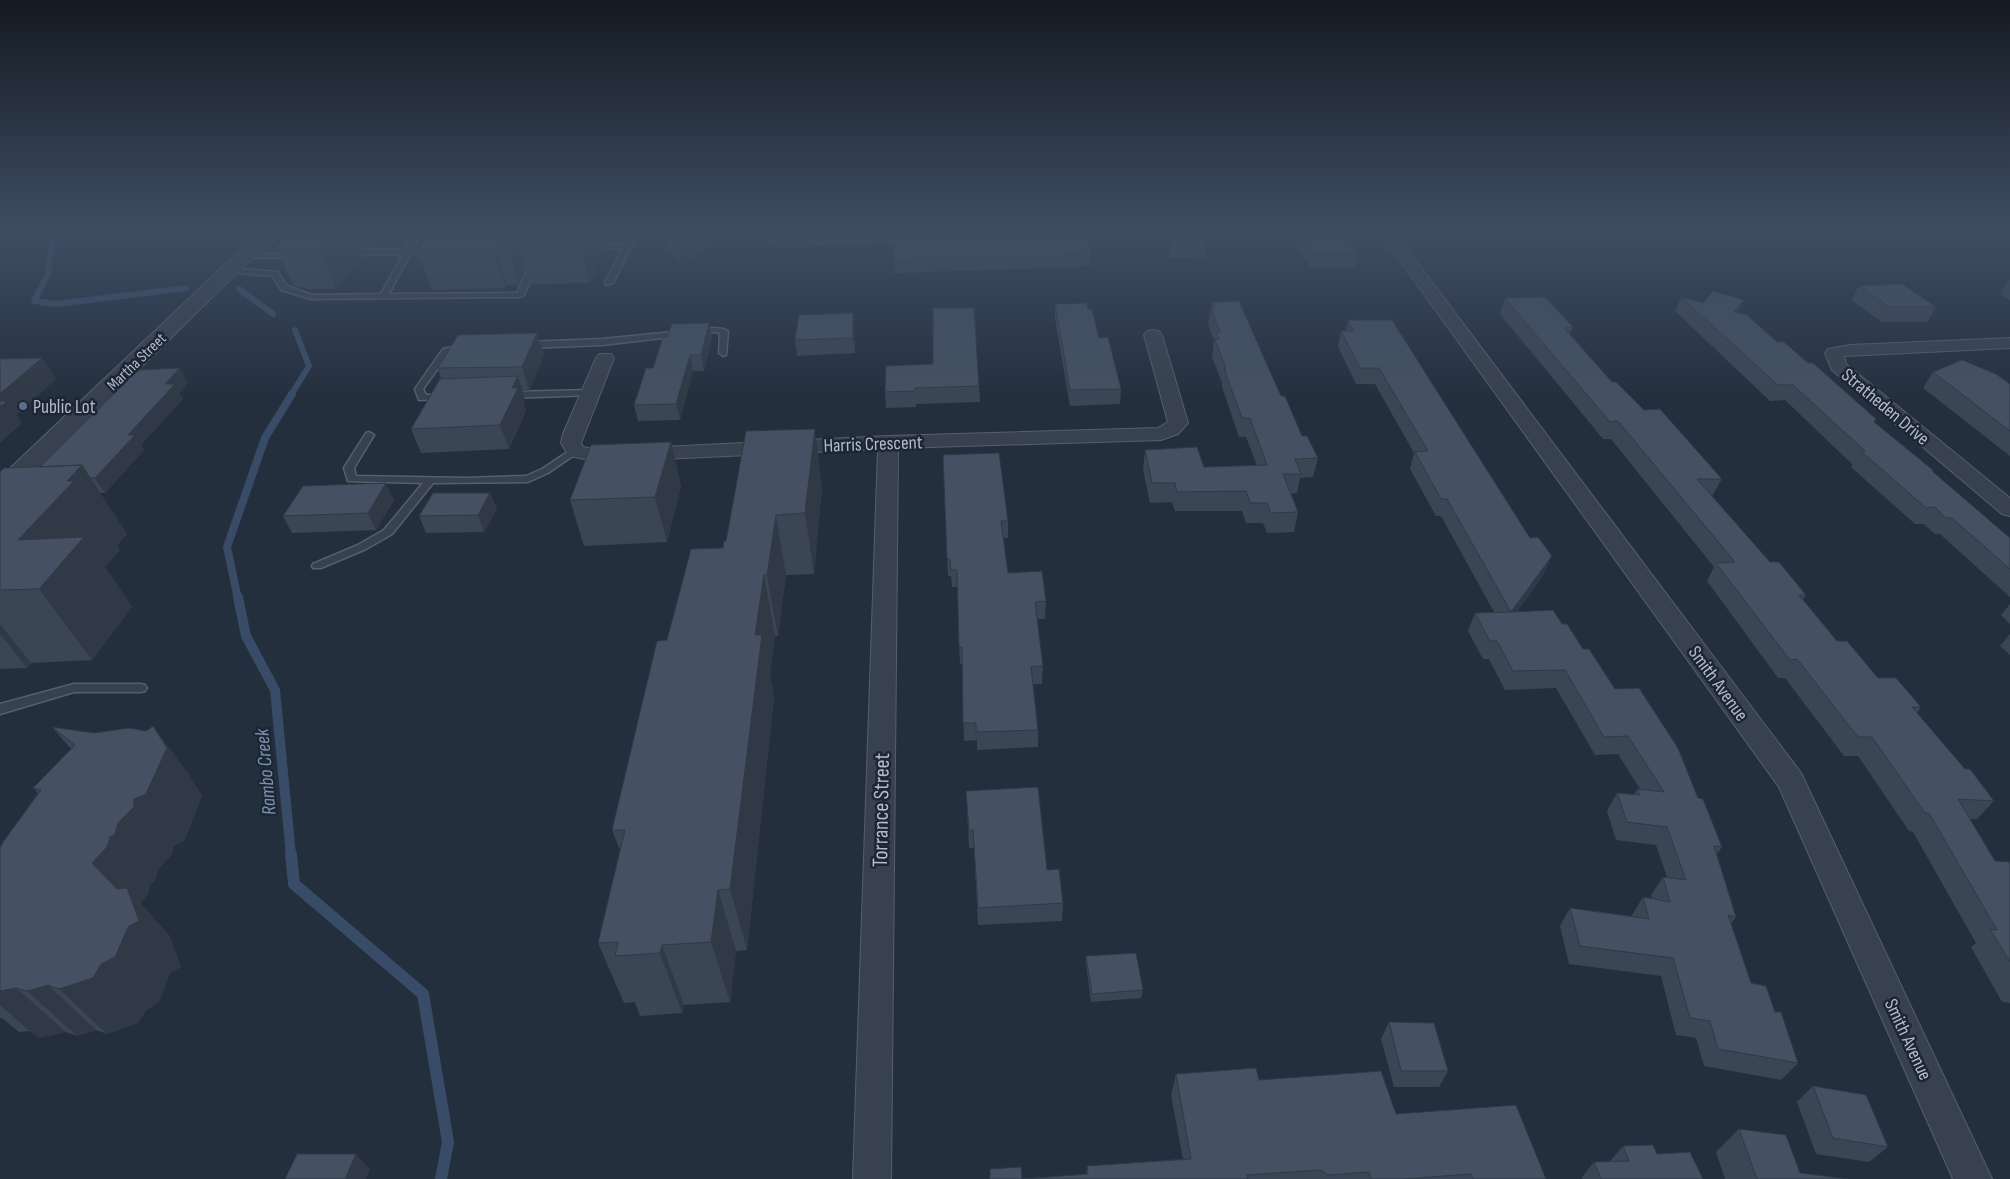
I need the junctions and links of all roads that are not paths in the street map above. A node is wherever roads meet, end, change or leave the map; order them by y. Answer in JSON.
{"nodes":[{"id":1,"x":211,"y":288,"type":"edge"},
{"id":2,"x":284,"y":288,"type":"edge"},
{"id":3,"x":388,"y":288,"type":"edge"},
{"id":4,"x":523,"y":288,"type":"edge"},
{"id":5,"x":1427,"y":288,"type":"edge"},
{"id":6,"x":383,"y":297,"type":"junction"},
{"id":7,"x":1154,"y":335,"type":"dead end"},
{"id":8,"x":2010,"y":343,"type":"edge"},
{"id":9,"x":514,"y":346,"type":"edge"},
{"id":10,"x":476,"y":347,"type":"edge"},
{"id":11,"x":723,"y":353,"type":"dead end"},
{"id":12,"x":605,"y":358,"type":"dead end"},
{"id":13,"x":590,"y":393,"type":"junction"},
{"id":14,"x":501,"y":396,"type":"edge"},
{"id":15,"x":452,"y":397,"type":"edge"},
{"id":16,"x":369,"y":435,"type":"dead end"},
{"id":17,"x":888,"y":442,"type":"junction"},
{"id":18,"x":574,"y":451,"type":"junction"},
{"id":19,"x":431,"y":480,"type":"junction"},
{"id":20,"x":0,"y":492,"type":"edge"},
{"id":21,"x":2010,"y":509,"type":"edge"},
{"id":22,"x":317,"y":566,"type":"dead end"},
{"id":23,"x":142,"y":688,"type":"dead end"},
{"id":24,"x":0,"y":709,"type":"edge"},
{"id":25,"x":872,"y":1179,"type":"edge"},
{"id":26,"x":1973,"y":1179,"type":"edge"}],
"edges":[{"from":1,"to":20,"type":"street","name":"Martha Street"},
{"from":2,"to":6,"type":"lane"},
{"from":3,"to":6,"type":"lane"},
{"from":4,"to":6,"type":"lane"},
{"from":5,"to":26,"type":"street","name":"Smith Avenue"},
{"from":7,"to":17,"type":"street","name":"Harris Crescent"},
{"from":8,"to":21,"type":"street","name":"Stratheden Drive"},
{"from":9,"to":11,"type":"lane"},
{"from":10,"to":15,"type":"lane"},
{"from":12,"to":13,"type":"street"},
{"from":13,"to":14,"type":"lane"},
{"from":13,"to":18,"type":"street"},
{"from":16,"to":19,"type":"lane"},
{"from":17,"to":18,"type":"street","name":"Harris Crescent"},
{"from":17,"to":25,"type":"street","name":"Torrance Street"},
{"from":18,"to":19,"type":"lane"},
{"from":19,"to":22,"type":"lane"},
{"from":23,"to":24,"type":"lane"}]}
